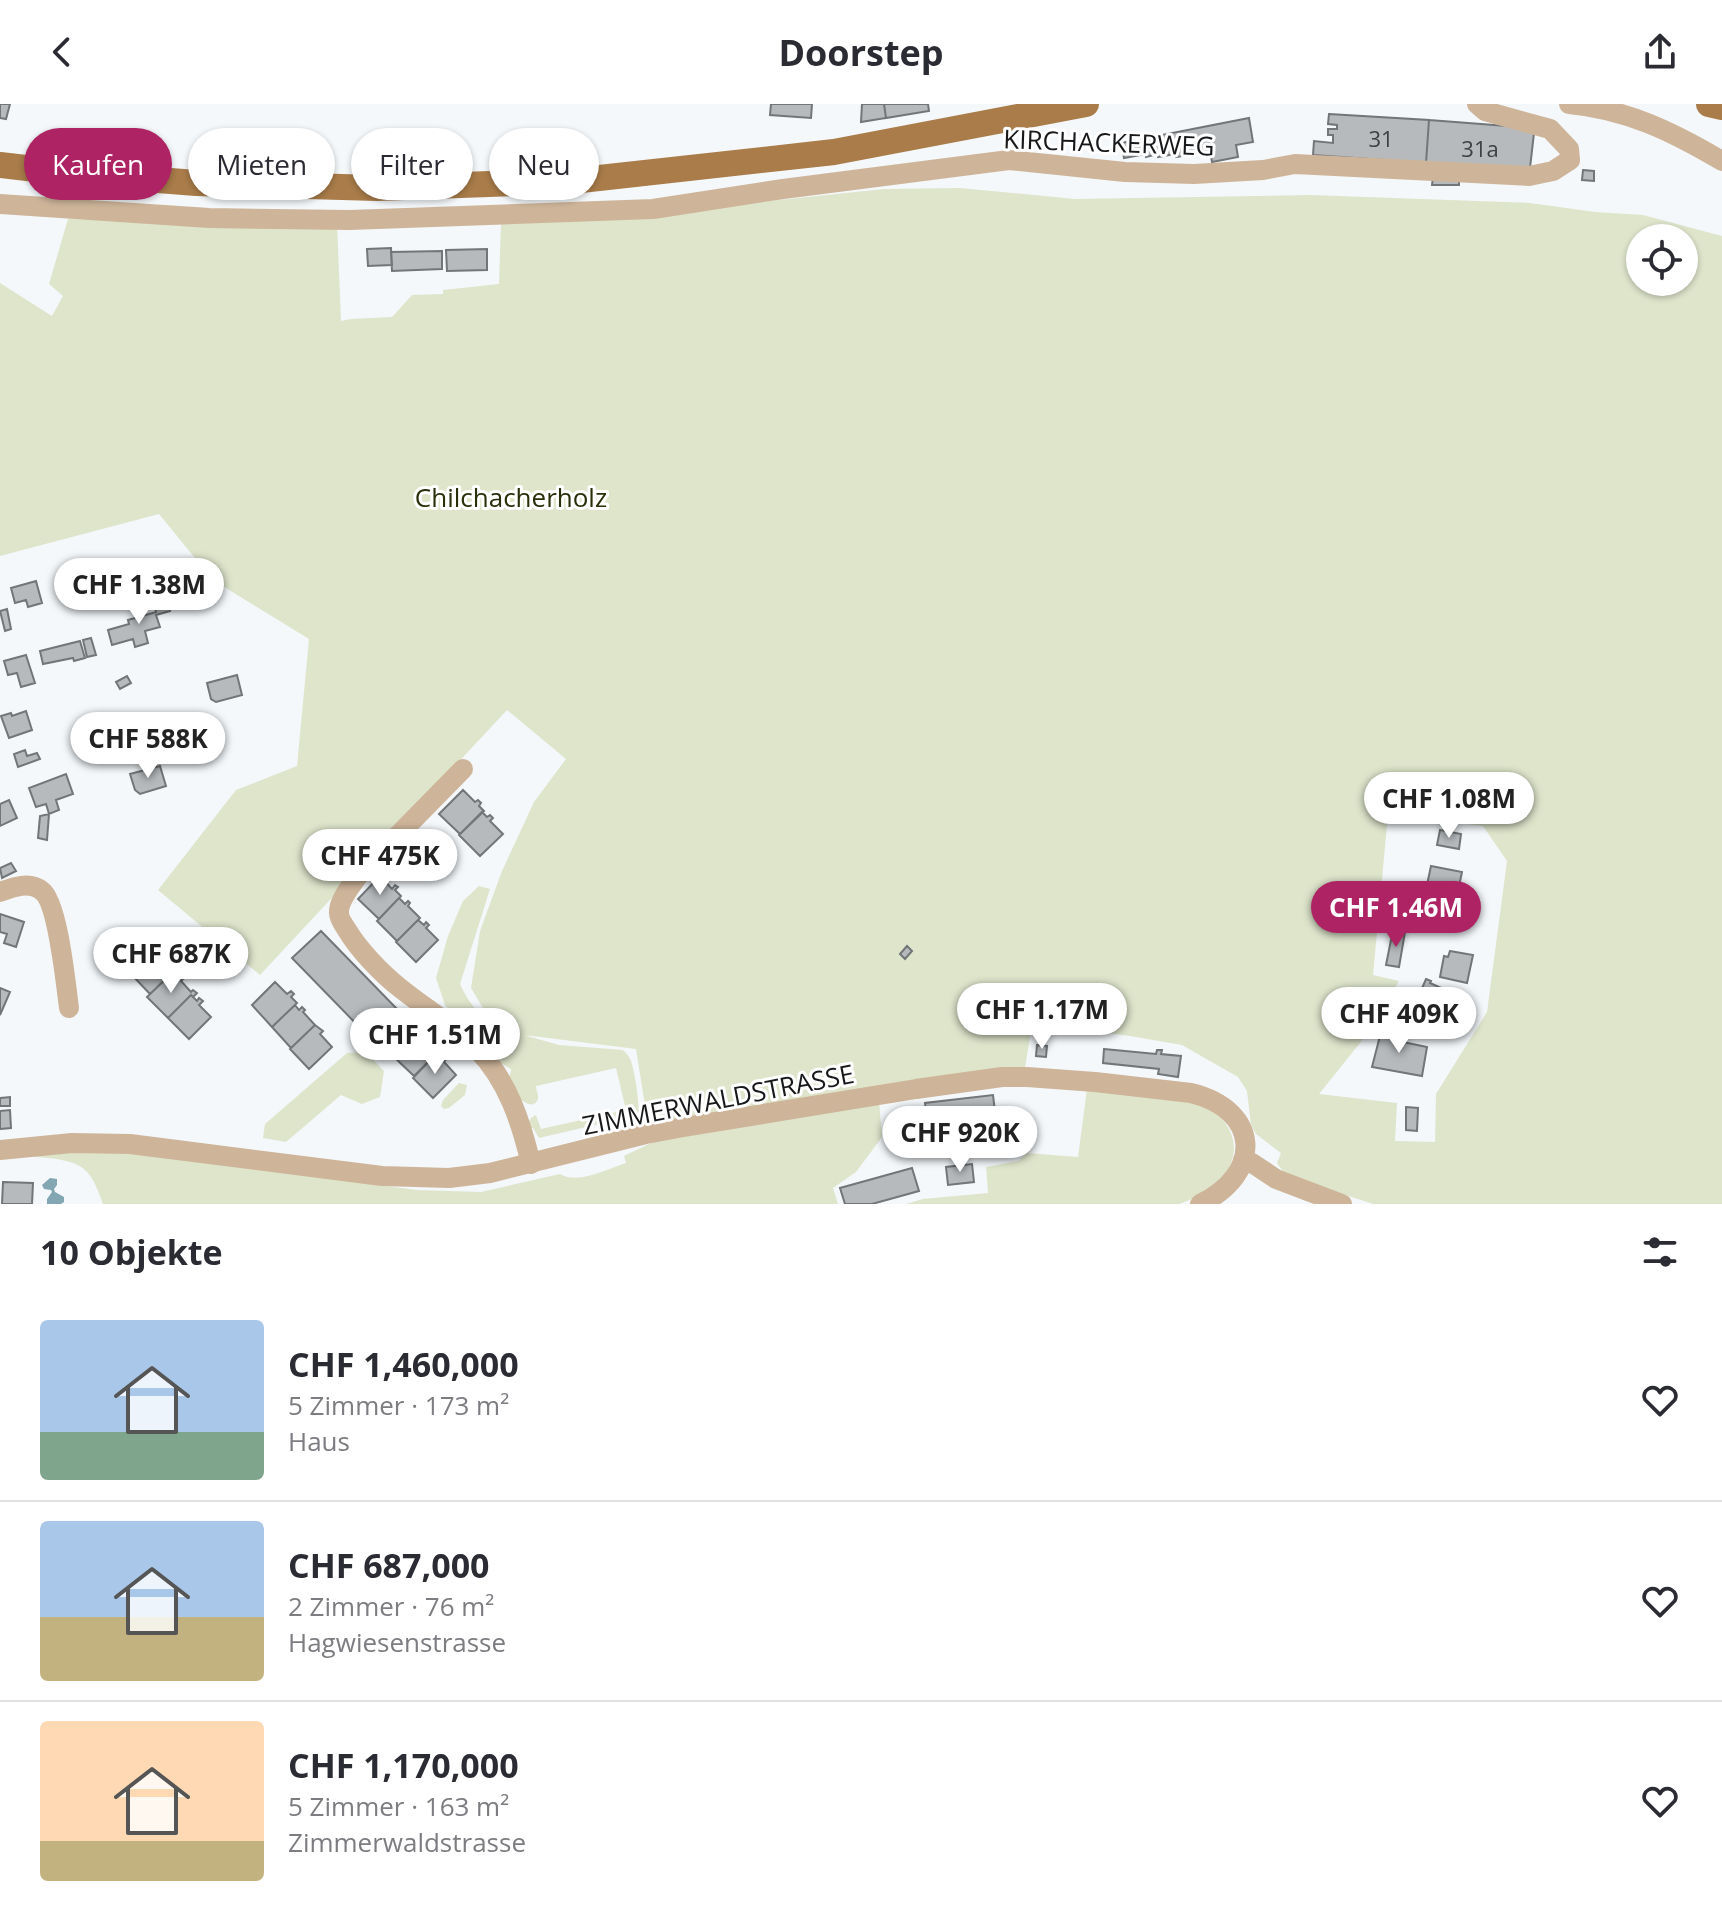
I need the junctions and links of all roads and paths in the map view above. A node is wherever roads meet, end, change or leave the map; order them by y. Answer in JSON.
{"nodes":[{"id":1,"x":1086,"y":104,"type":"edge"},
{"id":2,"x":1477,"y":104,"type":"edge"},
{"id":3,"x":1569,"y":104,"type":"edge"},
{"id":4,"x":1709,"y":104,"type":"edge"},
{"id":5,"x":1722,"y":107,"type":"edge"},
{"id":6,"x":1722,"y":161,"type":"edge"},
{"id":7,"x":0,"y":165,"type":"edge"},
{"id":8,"x":0,"y":204,"type":"edge"},
{"id":9,"x":463,"y":769,"type":"dead end"},
{"id":10,"x":0,"y":892,"type":"edge"},
{"id":11,"x":69,"y":1008,"type":"dead end"},
{"id":12,"x":0,"y":1150,"type":"edge"},
{"id":13,"x":1243,"y":1160,"type":"junction"},
{"id":14,"x":531,"y":1164,"type":"junction"},
{"id":15,"x":1200,"y":1204,"type":"edge"},
{"id":16,"x":1342,"y":1204,"type":"edge"}],
"edges":[{"from":1,"to":7,"type":"main road"},
{"from":2,"to":8,"type":"street","name":"KIRCHACKERWEG"},
{"from":3,"to":6,"type":"street"},
{"from":4,"to":5,"type":"main road"},
{"from":9,"to":14,"type":"street"},
{"from":10,"to":11,"type":"street"},
{"from":12,"to":14,"type":"street","name":"ZIMMERWALDSTRASSE"},
{"from":13,"to":14,"type":"street","name":"ZIMMERWALDSTRASSE"},
{"from":13,"to":15,"type":"street"},
{"from":13,"to":16,"type":"street"}]}
